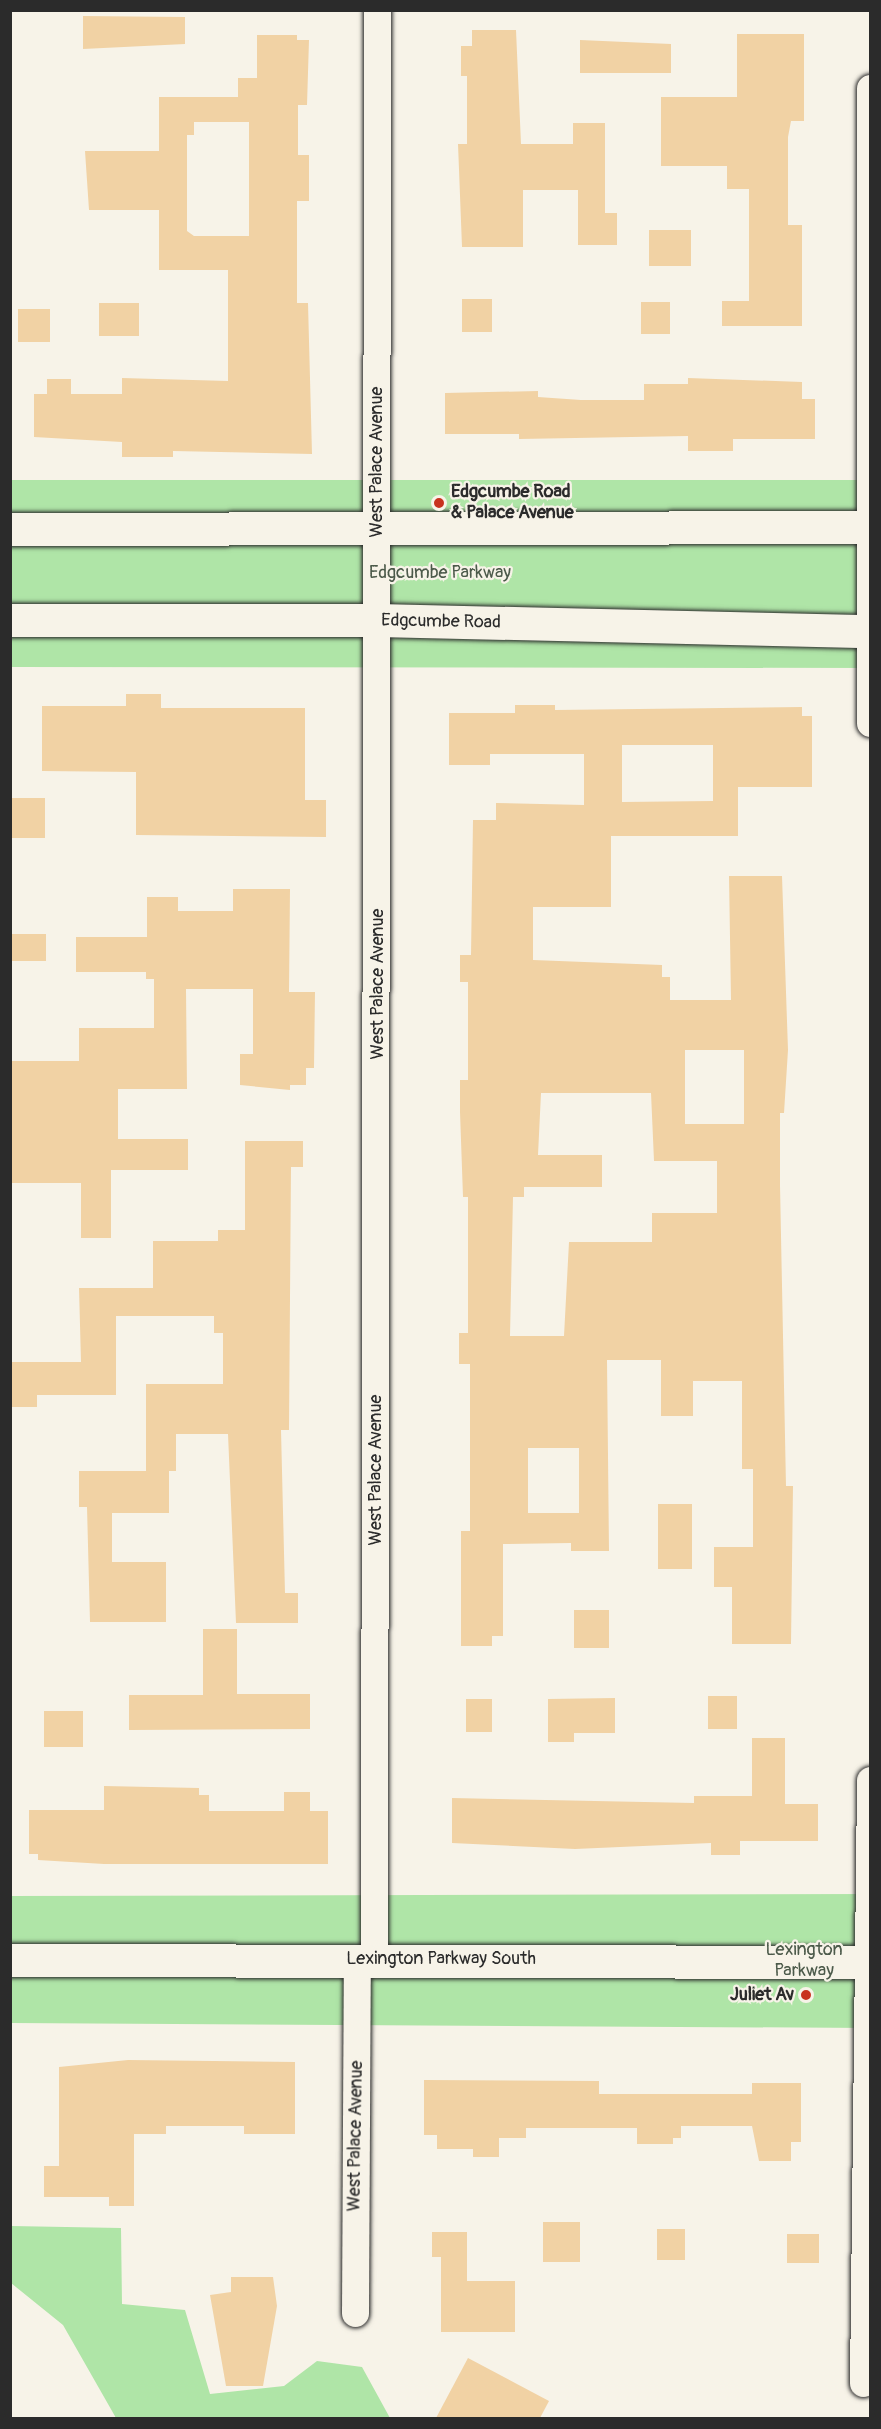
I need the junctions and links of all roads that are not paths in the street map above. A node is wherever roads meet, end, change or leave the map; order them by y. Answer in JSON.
{"nodes":[{"id":1,"x":377,"y":10,"type":"edge"},
{"id":2,"x":870,"y":88,"type":"edge"},
{"id":3,"x":870,"y":527,"type":"edge"},
{"id":4,"x":10,"y":529,"type":"edge"},
{"id":5,"x":377,"y":530,"type":"junction"},
{"id":6,"x":10,"y":620,"type":"edge"},
{"id":7,"x":377,"y":620,"type":"junction"},
{"id":8,"x":869,"y":631,"type":"edge"},
{"id":9,"x":870,"y":723,"type":"edge"},
{"id":10,"x":870,"y":1779,"type":"edge"},
{"id":11,"x":366,"y":1959,"type":"junction"},
{"id":12,"x":10,"y":1960,"type":"edge"},
{"id":13,"x":870,"y":1962,"type":"edge"},
{"id":14,"x":355,"y":2313,"type":"dead end"},
{"id":15,"x":863,"y":2382,"type":"dead end"}],
"edges":[{"from":1,"to":5,"type":"street","name":"West Palace Avenue"},
{"from":2,"to":3,"type":"street"},
{"from":3,"to":5,"type":"street"},
{"from":3,"to":8,"type":"street"},
{"from":4,"to":5,"type":"street"},
{"from":5,"to":7,"type":"street","name":"West Palace Avenue"},
{"from":6,"to":7,"type":"street","name":"Edgcumbe Road"},
{"from":7,"to":8,"type":"street","name":"Edgcumbe Road"},
{"from":7,"to":11,"type":"street","name":"West Palace Avenue"},
{"from":8,"to":9,"type":"street"},
{"from":10,"to":13,"type":"street"},
{"from":11,"to":12,"type":"street","name":"Lexington Parkway South"},
{"from":11,"to":13,"type":"street","name":"Lexington Parkway South"},
{"from":11,"to":14,"type":"street","name":"West Palace Avenue"},
{"from":13,"to":15,"type":"street"}]}
